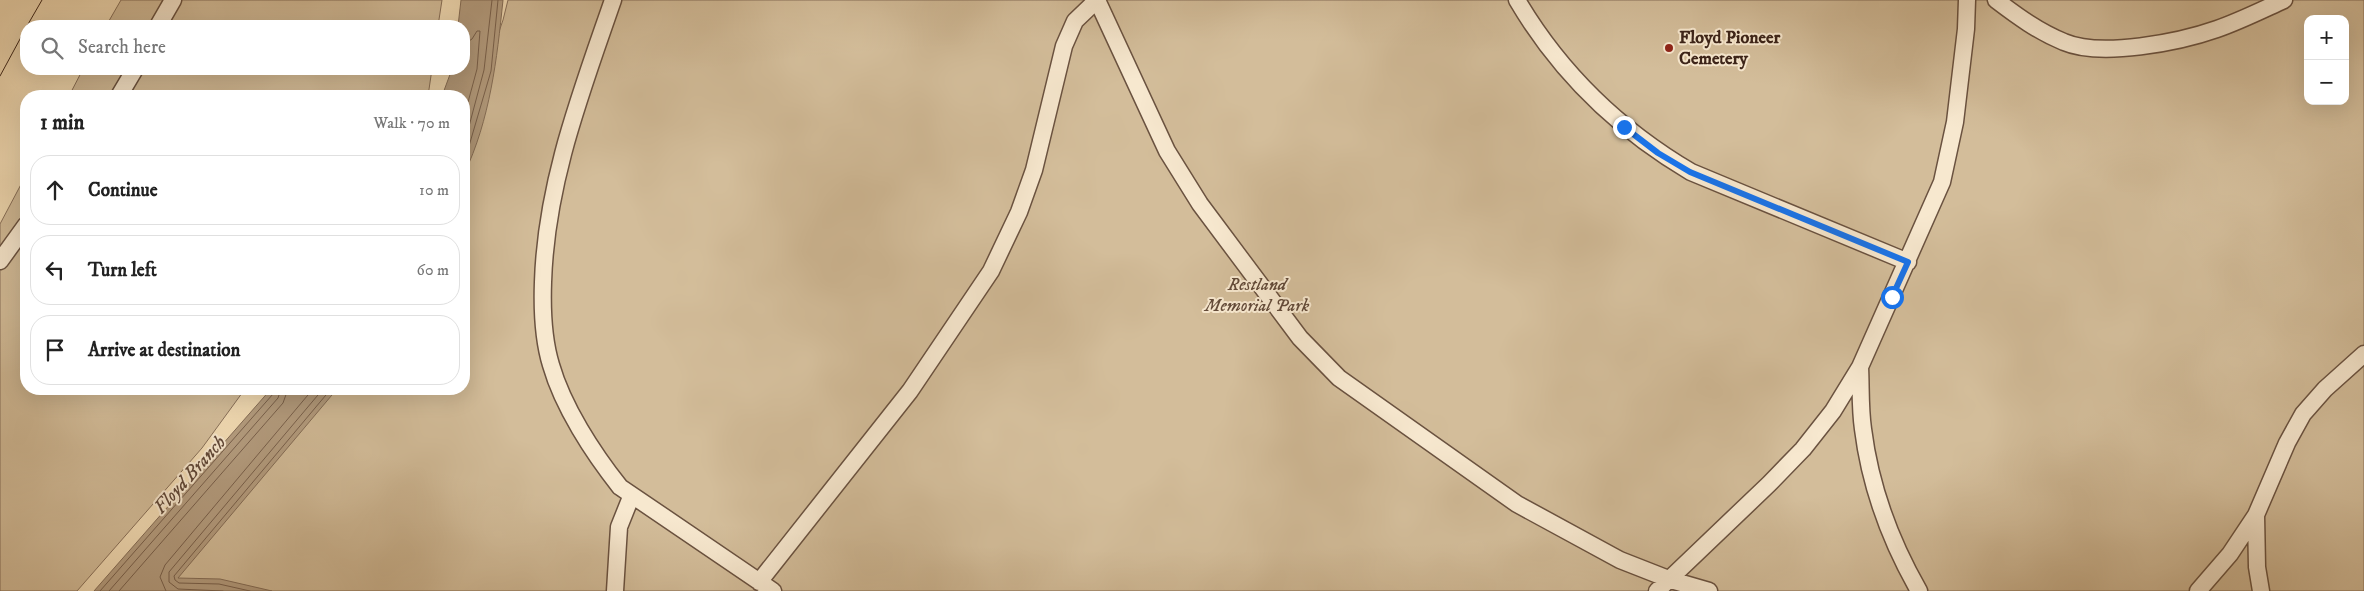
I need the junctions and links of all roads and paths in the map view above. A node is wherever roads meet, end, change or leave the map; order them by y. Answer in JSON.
{"nodes":[{"id":1,"x":173,"y":0,"type":"edge"},
{"id":2,"x":613,"y":0,"type":"edge"},
{"id":3,"x":1097,"y":0,"type":"edge"},
{"id":4,"x":1518,"y":0,"type":"edge"},
{"id":5,"x":1967,"y":0,"type":"edge"},
{"id":6,"x":1996,"y":0,"type":"edge"},
{"id":7,"x":2284,"y":0,"type":"edge"},
{"id":8,"x":161,"y":20,"type":"edge"},
{"id":9,"x":131,"y":75,"type":"edge"},
{"id":10,"x":122,"y":90,"type":"edge"},
{"id":11,"x":20,"y":233,"type":"edge"},
{"id":12,"x":0,"y":261,"type":"edge"},
{"id":13,"x":1908,"y":262,"type":"junction"},
{"id":14,"x":2364,"y":354,"type":"edge"},
{"id":15,"x":1860,"y":367,"type":"junction"},
{"id":16,"x":631,"y":497,"type":"junction"},
{"id":17,"x":2256,"y":515,"type":"junction"},
{"id":18,"x":1671,"y":580,"type":"junction"},
{"id":19,"x":766,"y":587,"type":"edge"},
{"id":20,"x":615,"y":591,"type":"edge"},
{"id":21,"x":1657,"y":591,"type":"edge"},
{"id":22,"x":1709,"y":591,"type":"edge"},
{"id":23,"x":1919,"y":591,"type":"edge"},
{"id":24,"x":2198,"y":591,"type":"edge"},
{"id":25,"x":2261,"y":591,"type":"edge"}],
"edges":[{"from":1,"to":8,"type":"lane"},
{"from":2,"to":16,"type":"lane"},
{"from":3,"to":18,"type":"lane"},
{"from":3,"to":19,"type":"lane"},
{"from":4,"to":13,"type":"lane"},
{"from":5,"to":13,"type":"lane"},
{"from":6,"to":7,"type":"lane"},
{"from":9,"to":10,"type":"lane"},
{"from":11,"to":12,"type":"lane"},
{"from":13,"to":15,"type":"lane"},
{"from":14,"to":17,"type":"lane"},
{"from":15,"to":18,"type":"lane"},
{"from":15,"to":23,"type":"lane"},
{"from":16,"to":19,"type":"lane"},
{"from":16,"to":20,"type":"lane"},
{"from":17,"to":24,"type":"lane"},
{"from":17,"to":25,"type":"lane"},
{"from":18,"to":21,"type":"lane"},
{"from":18,"to":22,"type":"lane"}]}
